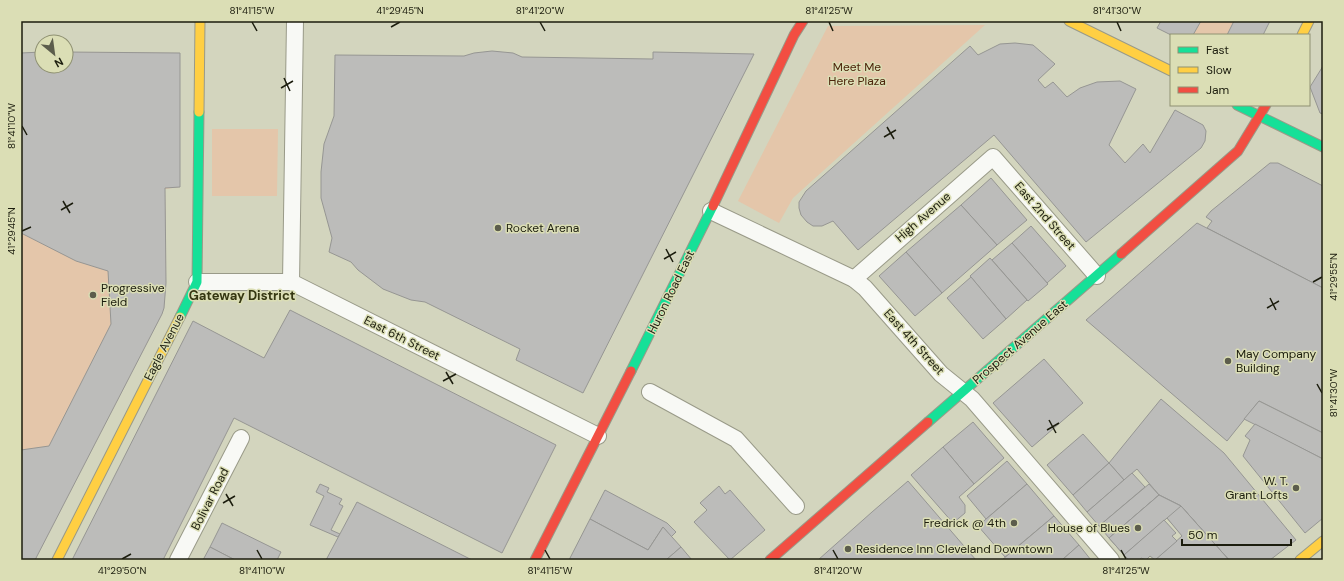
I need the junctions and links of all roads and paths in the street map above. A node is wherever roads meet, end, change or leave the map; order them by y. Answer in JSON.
{"nodes":[{"id":1,"x":200,"y":21,"type":"edge"},
{"id":2,"x":295,"y":21,"type":"edge"},
{"id":3,"x":803,"y":21,"type":"edge"},
{"id":4,"x":1069,"y":21,"type":"edge"},
{"id":5,"x":1309,"y":21,"type":"edge"},
{"id":6,"x":1302,"y":34,"type":"edge"},
{"id":7,"x":1170,"y":71,"type":"edge"},
{"id":8,"x":1240,"y":106,"type":"edge"},
{"id":9,"x":1266,"y":106,"type":"edge"},
{"id":10,"x":1261,"y":116,"type":"junction"},
{"id":11,"x":1323,"y":147,"type":"edge"},
{"id":12,"x":993,"y":157,"type":"joint"},
{"id":13,"x":711,"y":211,"type":"junction"},
{"id":14,"x":1097,"y":276,"type":"junction"},
{"id":15,"x":854,"y":279,"type":"junction"},
{"id":16,"x":196,"y":282,"type":"junction"},
{"id":17,"x":291,"y":282,"type":"junction"},
{"id":18,"x":964,"y":391,"type":"junction"},
{"id":19,"x":650,"y":392,"type":"dead end"},
{"id":20,"x":598,"y":436,"type":"junction"},
{"id":21,"x":241,"y":438,"type":"dead end"},
{"id":22,"x":796,"y":506,"type":"dead end"},
{"id":23,"x":1323,"y":541,"type":"edge"},
{"id":24,"x":57,"y":560,"type":"edge"},
{"id":25,"x":178,"y":560,"type":"edge"},
{"id":26,"x":535,"y":560,"type":"edge"},
{"id":27,"x":770,"y":560,"type":"edge"},
{"id":28,"x":1111,"y":560,"type":"edge"},
{"id":29,"x":1300,"y":560,"type":"edge"}],
"edges":[{"from":1,"to":16,"type":"street","name":"Eagle Avenue"},
{"from":2,"to":17,"type":"street"},
{"from":3,"to":13,"type":"street","name":"Huron Road East"},
{"from":4,"to":7,"type":"street"},
{"from":5,"to":6,"type":"street"},
{"from":8,"to":10,"type":"street"},
{"from":9,"to":10,"type":"street","name":"Prospect Avenue East"},
{"from":10,"to":11,"type":"street"},
{"from":10,"to":14,"type":"street","name":"Prospect Avenue East"},
{"from":12,"to":14,"type":"street","name":"East 2nd Street"},
{"from":12,"to":15,"type":"street","name":"High Avenue"},
{"from":13,"to":15,"type":"street","name":"East 4th Street"},
{"from":13,"to":20,"type":"street","name":"Huron Road East"},
{"from":14,"to":18,"type":"street","name":"Prospect Avenue East"},
{"from":15,"to":18,"type":"street","name":"East 4th Street"},
{"from":16,"to":17,"type":"street","name":"East 6th Street"},
{"from":16,"to":24,"type":"street","name":"Eagle Avenue"},
{"from":17,"to":20,"type":"street","name":"East 6th Street"},
{"from":18,"to":27,"type":"street","name":"Prospect Avenue East"},
{"from":18,"to":28,"type":"street","name":"East 4th Street"},
{"from":19,"to":22,"type":"street"},
{"from":20,"to":26,"type":"street","name":"Huron Road East"},
{"from":21,"to":25,"type":"street","name":"Bolivar Road"},
{"from":23,"to":29,"type":"street"}]}
